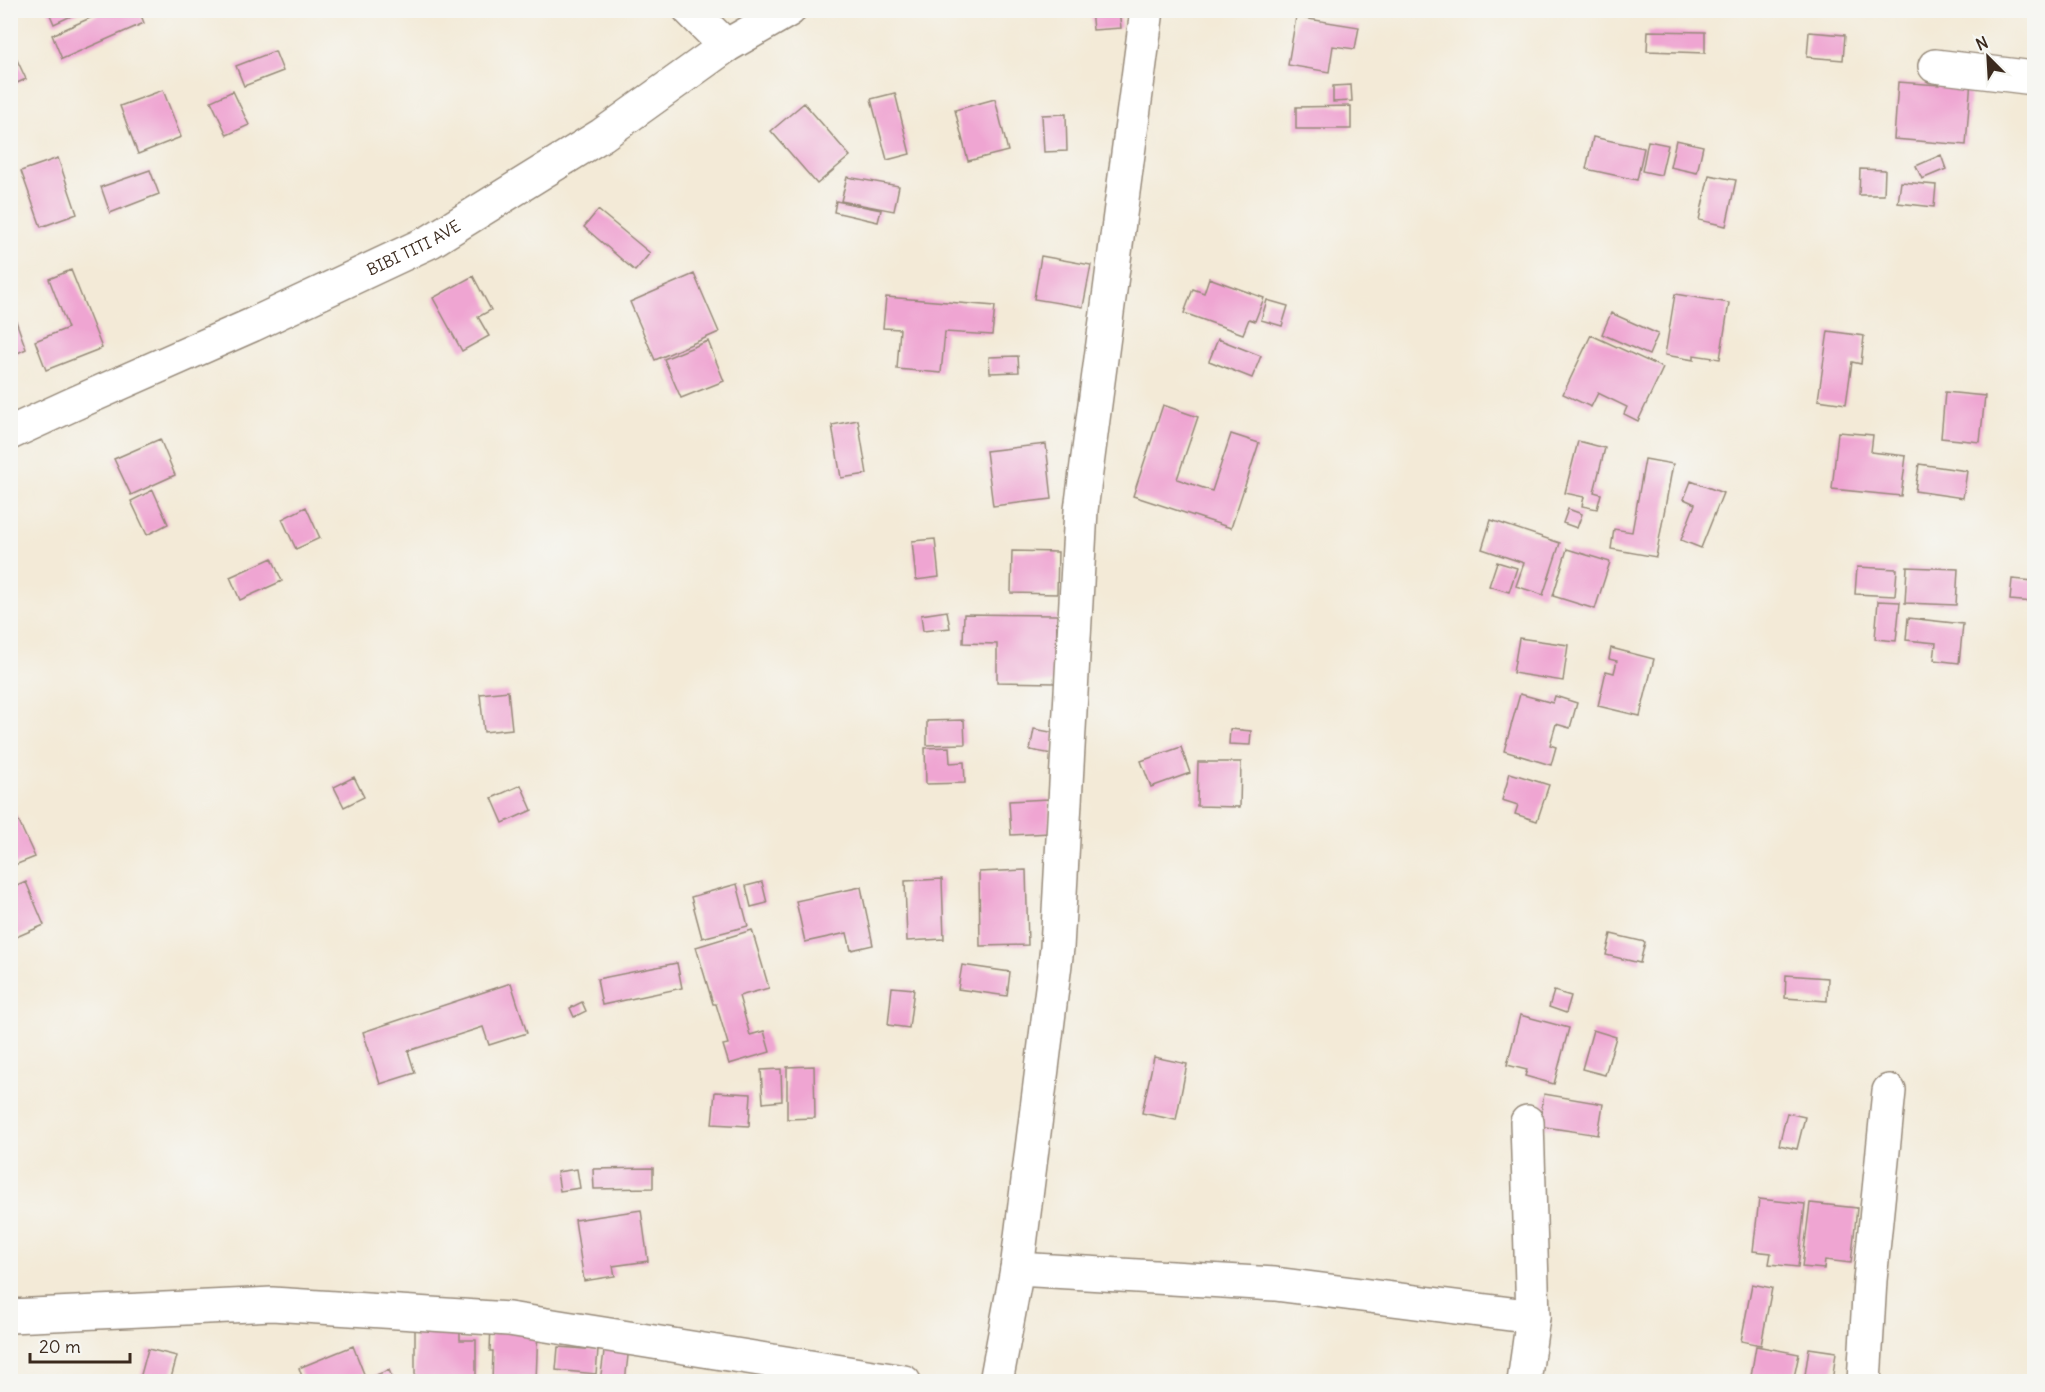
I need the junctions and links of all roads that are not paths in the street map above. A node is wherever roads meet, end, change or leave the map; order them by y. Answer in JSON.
{"nodes":[{"id":1,"x":690,"y":10,"type":"edge"},
{"id":2,"x":789,"y":10,"type":"edge"},
{"id":3,"x":1148,"y":10,"type":"edge"},
{"id":4,"x":726,"y":46,"type":"junction"},
{"id":5,"x":1935,"y":66,"type":"dead end"},
{"id":6,"x":2034,"y":78,"type":"edge"},
{"id":7,"x":10,"y":434,"type":"edge"},
{"id":8,"x":1889,"y":1091,"type":"dead end"},
{"id":9,"x":1527,"y":1122,"type":"dead end"},
{"id":10,"x":1017,"y":1269,"type":"junction"},
{"id":11,"x":10,"y":1316,"type":"edge"},
{"id":12,"x":1533,"y":1317,"type":"junction"},
{"id":13,"x":904,"y":1382,"type":"edge"},
{"id":14,"x":996,"y":1382,"type":"edge"},
{"id":15,"x":1524,"y":1382,"type":"edge"},
{"id":16,"x":1864,"y":1382,"type":"edge"}],
"edges":[{"from":1,"to":4,"type":"street"},
{"from":2,"to":4,"type":"street","name":"BIBI TITI AVE"},
{"from":3,"to":10,"type":"street"},
{"from":4,"to":7,"type":"street","name":"BIBI TITI AVE"},
{"from":5,"to":6,"type":"street"},
{"from":8,"to":16,"type":"street"},
{"from":9,"to":12,"type":"street"},
{"from":10,"to":12,"type":"street"},
{"from":10,"to":14,"type":"street"},
{"from":11,"to":13,"type":"street"},
{"from":12,"to":15,"type":"street"}]}
